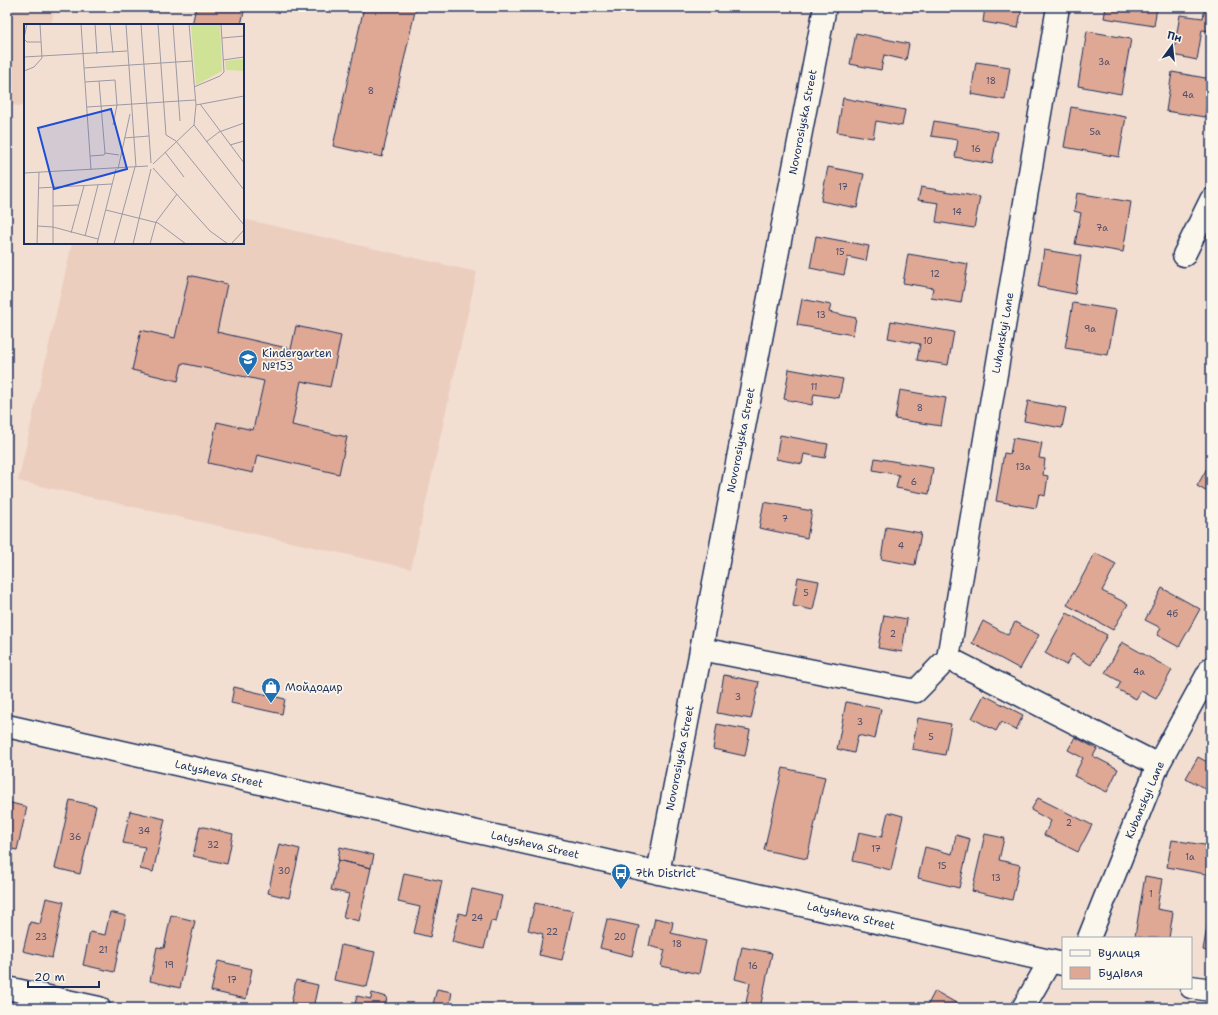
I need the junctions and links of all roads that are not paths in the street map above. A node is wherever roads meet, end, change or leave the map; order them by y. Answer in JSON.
{"nodes":[{"id":1,"x":825,"y":7,"type":"edge"},
{"id":2,"x":1058,"y":7,"type":"edge"},
{"id":3,"x":1211,"y":200,"type":"edge"},
{"id":4,"x":1184,"y":255,"type":"dead end"},
{"id":5,"x":701,"y":649,"type":"junction"},
{"id":6,"x":948,"y":658,"type":"junction"},
{"id":7,"x":1211,"y":668,"type":"edge"},
{"id":8,"x":7,"y":726,"type":"edge"},
{"id":9,"x":1158,"y":765,"type":"junction"},
{"id":10,"x":658,"y":873,"type":"junction"},
{"id":11,"x":1089,"y":937,"type":"edge"},
{"id":12,"x":1056,"y":962,"type":"edge"},
{"id":13,"x":1192,"y":987,"type":"edge"},
{"id":14,"x":7,"y":988,"type":"edge"},
{"id":15,"x":1211,"y":990,"type":"edge"},
{"id":16,"x":99,"y":1008,"type":"edge"},
{"id":17,"x":1023,"y":1008,"type":"edge"}],
"edges":[{"from":1,"to":5,"type":"street","name":"Novorosiyska Street"},
{"from":2,"to":6,"type":"street","name":"Luhanskyi Lane"},
{"from":3,"to":4,"type":"street"},
{"from":5,"to":6,"type":"street"},
{"from":5,"to":10,"type":"street","name":"Novorosiyska Street"},
{"from":6,"to":9,"type":"street"},
{"from":7,"to":9,"type":"street","name":"Kubanskyi Lane"},
{"from":8,"to":10,"type":"street","name":"Latysheva Street"},
{"from":9,"to":11,"type":"street","name":"Kubanskyi Lane"},
{"from":10,"to":12,"type":"street","name":"Latysheva Street"},
{"from":12,"to":17,"type":"street"},
{"from":13,"to":15,"type":"street"},
{"from":14,"to":16,"type":"street"}]}
